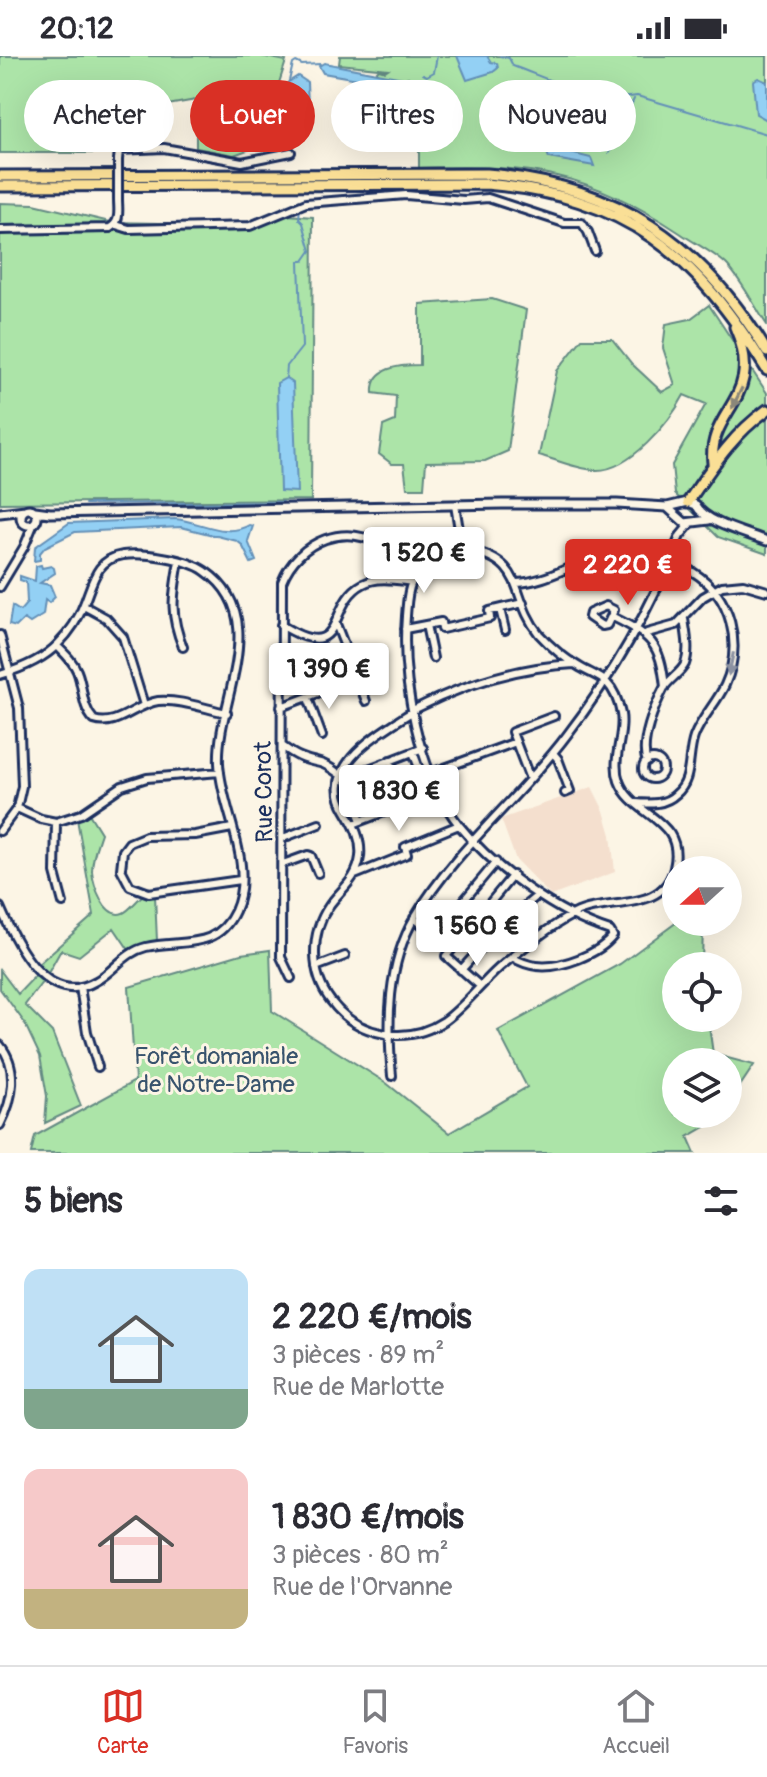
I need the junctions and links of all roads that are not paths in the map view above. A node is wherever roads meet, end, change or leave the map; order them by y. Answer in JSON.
{"nodes":[{"id":1,"x":190,"y":152,"type":"edge"},
{"id":2,"x":191,"y":152,"type":"edge"},
{"id":3,"x":291,"y":152,"type":"dead end"},
{"id":4,"x":0,"y":176,"type":"edge"},
{"id":5,"x":0,"y":186,"type":"edge"},
{"id":6,"x":116,"y":225,"type":"junction"},
{"id":7,"x":0,"y":230,"type":"edge"},
{"id":8,"x":595,"y":251,"type":"dead end"},
{"id":9,"x":719,"y":300,"type":"junction"},
{"id":10,"x":767,"y":352,"type":"edge"},
{"id":11,"x":767,"y":370,"type":"edge"},
{"id":12,"x":767,"y":410,"type":"edge"},
{"id":13,"x":713,"y":463,"type":"junction"},
{"id":14,"x":455,"y":505,"type":"junction"},
{"id":15,"x":2,"y":513,"type":"edge"},
{"id":16,"x":688,"y":513,"type":"junction"},
{"id":17,"x":31,"y":519,"type":"junction"},
{"id":18,"x":767,"y":541,"type":"edge"},
{"id":19,"x":462,"y":548,"type":"junction"},
{"id":20,"x":179,"y":561,"type":"junction"},
{"id":21,"x":670,"y":562,"type":"junction"},
{"id":22,"x":412,"y":582,"type":"junction"},
{"id":23,"x":517,"y":583,"type":"junction"},
{"id":24,"x":0,"y":587,"type":"edge"},
{"id":25,"x":715,"y":591,"type":"junction"},
{"id":26,"x":767,"y":591,"type":"edge"},
{"id":27,"x":523,"y":603,"type":"junction"},
{"id":28,"x":84,"y":606,"type":"junction"},
{"id":29,"x":500,"y":609,"type":"junction"},
{"id":30,"x":613,"y":617,"type":"dead end"},
{"id":31,"x":684,"y":619,"type":"junction"},
{"id":32,"x":336,"y":624,"type":"junction"},
{"id":33,"x":281,"y":625,"type":"junction"},
{"id":34,"x":426,"y":625,"type":"junction"},
{"id":35,"x":405,"y":629,"type":"junction"},
{"id":36,"x":637,"y":629,"type":"junction"},
{"id":37,"x":505,"y":630,"type":"dead end"},
{"id":38,"x":647,"y":633,"type":"junction"},
{"id":39,"x":0,"y":635,"type":"edge"},
{"id":40,"x":57,"y":646,"type":"junction"},
{"id":41,"x":183,"y":647,"type":"dead end"},
{"id":42,"x":433,"y":658,"type":"dead end"},
{"id":43,"x":574,"y":664,"type":"junction"},
{"id":44,"x":11,"y":672,"type":"junction"},
{"id":45,"x":0,"y":675,"type":"edge"},
{"id":46,"x":358,"y":678,"type":"junction"},
{"id":47,"x":607,"y":682,"type":"junction"},
{"id":48,"x":665,"y":687,"type":"junction"},
{"id":49,"x":308,"y":698,"type":"junction"},
{"id":50,"x":366,"y":701,"type":"dead end"},
{"id":51,"x":144,"y":705,"type":"junction"},
{"id":52,"x":281,"y":707,"type":"junction"},
{"id":53,"x":413,"y":711,"type":"junction"},
{"id":54,"x":227,"y":713,"type":"junction"},
{"id":55,"x":554,"y":716,"type":"dead end"},
{"id":56,"x":322,"y":736,"type":"dead end"},
{"id":57,"x":516,"y":742,"type":"junction"},
{"id":58,"x":282,"y":746,"type":"junction"},
{"id":59,"x":423,"y":748,"type":"junction"},
{"id":60,"x":413,"y":752,"type":"junction"},
{"id":61,"x":553,"y":753,"type":"junction"},
{"id":62,"x":390,"y":760,"type":"junction"},
{"id":63,"x":647,"y":762,"type":"dead end"},
{"id":64,"x":367,"y":769,"type":"junction"},
{"id":65,"x":220,"y":772,"type":"junction"},
{"id":66,"x":431,"y":773,"type":"junction"},
{"id":67,"x":343,"y":776,"type":"junction"},
{"id":68,"x":530,"y":779,"type":"junction"},
{"id":69,"x":440,"y":791,"type":"junction"},
{"id":70,"x":565,"y":793,"type":"dead end"},
{"id":71,"x":429,"y":795,"type":"junction"},
{"id":72,"x":635,"y":802,"type":"junction"},
{"id":73,"x":406,"y":804,"type":"junction"},
{"id":74,"x":17,"y":808,"type":"junction"},
{"id":75,"x":384,"y":812,"type":"junction"},
{"id":76,"x":56,"y":822,"type":"junction"},
{"id":77,"x":357,"y":822,"type":"junction"},
{"id":78,"x":319,"y":824,"type":"dead end"},
{"id":79,"x":459,"y":825,"type":"junction"},
{"id":80,"x":232,"y":828,"type":"junction"},
{"id":81,"x":1,"y":830,"type":"edge"},
{"id":82,"x":283,"y":838,"type":"junction"},
{"id":83,"x":474,"y":841,"type":"junction"},
{"id":84,"x":496,"y":862,"type":"junction"},
{"id":85,"x":283,"y":864,"type":"junction"},
{"id":86,"x":318,"y":873,"type":"dead end"},
{"id":87,"x":355,"y":875,"type":"junction"},
{"id":88,"x":513,"y":875,"type":"junction"},
{"id":89,"x":240,"y":880,"type":"junction"},
{"id":90,"x":538,"y":895,"type":"junction"},
{"id":91,"x":63,"y":903,"type":"dead end"},
{"id":92,"x":0,"y":907,"type":"edge"},
{"id":93,"x":571,"y":916,"type":"junction"},
{"id":94,"x":414,"y":918,"type":"junction"},
{"id":95,"x":435,"y":935,"type":"junction"},
{"id":96,"x":452,"y":949,"type":"junction"},
{"id":97,"x":345,"y":956,"type":"dead end"},
{"id":98,"x":512,"y":957,"type":"junction"},
{"id":99,"x":316,"y":967,"type":"junction"},
{"id":100,"x":461,"y":970,"type":"junction"},
{"id":101,"x":291,"y":978,"type":"dead end"},
{"id":102,"x":480,"y":986,"type":"junction"},
{"id":103,"x":80,"y":987,"type":"junction"},
{"id":104,"x":388,"y":1035,"type":"junction"},
{"id":105,"x":0,"y":1045,"type":"edge"},
{"id":106,"x":98,"y":1067,"type":"dead end"},
{"id":107,"x":392,"y":1076,"type":"dead end"},
{"id":108,"x":0,"y":1106,"type":"edge"},
{"id":109,"x":7,"y":1111,"type":"junction"},
{"id":110,"x":0,"y":1125,"type":"edge"}],
"edges":[{"from":1,"to":6,"type":"street","bridge":true},
{"from":2,"to":3,"type":"street","bridge":true},
{"from":4,"to":10,"type":"highway"},
{"from":5,"to":9,"type":"highway"},
{"from":6,"to":7,"type":"street"},
{"from":6,"to":8,"type":"street"},
{"from":9,"to":11,"type":"highway"},
{"from":9,"to":13,"type":"highway","one_way":true},
{"from":12,"to":13,"type":"highway"},
{"from":13,"to":16,"type":"highway"},
{"from":14,"to":16,"type":"street"},
{"from":14,"to":17,"type":"street"},
{"from":14,"to":19,"type":"street"},
{"from":15,"to":17,"type":"street"},
{"from":15,"to":17,"type":"street"},
{"from":16,"to":18,"type":"street"},
{"from":16,"to":21,"type":"street"},
{"from":17,"to":24,"type":"street"},
{"from":19,"to":22,"type":"street"},
{"from":19,"to":23,"type":"street"},
{"from":20,"to":28,"type":"street"},
{"from":20,"to":41,"type":"street"},
{"from":20,"to":54,"type":"street"},
{"from":21,"to":23,"type":"street"},
{"from":21,"to":25,"type":"street"},
{"from":21,"to":36,"type":"street"},
{"from":22,"to":32,"type":"street"},
{"from":22,"to":33,"type":"street","name":"Rue Corot"},
{"from":22,"to":35,"type":"street"},
{"from":23,"to":27,"type":"street"},
{"from":25,"to":26,"type":"street"},
{"from":25,"to":31,"type":"street"},
{"from":25,"to":72,"type":"street","one_way":true},
{"from":27,"to":29,"type":"street"},
{"from":27,"to":43,"type":"street"},
{"from":28,"to":40,"type":"street"},
{"from":28,"to":51,"type":"street"},
{"from":29,"to":34,"type":"street"},
{"from":29,"to":37,"type":"street"},
{"from":30,"to":36,"type":"street"},
{"from":31,"to":38,"type":"street"},
{"from":31,"to":48,"type":"street"},
{"from":32,"to":33,"type":"street"},
{"from":32,"to":46,"type":"street"},
{"from":33,"to":52,"type":"street","name":"Rue Corot"},
{"from":34,"to":35,"type":"street"},
{"from":34,"to":42,"type":"street"},
{"from":35,"to":53,"type":"street"},
{"from":36,"to":38,"type":"street"},
{"from":36,"to":47,"type":"street"},
{"from":38,"to":48,"type":"street"},
{"from":39,"to":44,"type":"street"},
{"from":40,"to":44,"type":"street"},
{"from":40,"to":51,"type":"street"},
{"from":43,"to":47,"type":"street"},
{"from":43,"to":53,"type":"street"},
{"from":44,"to":45,"type":"street"},
{"from":44,"to":74,"type":"street"},
{"from":46,"to":49,"type":"street"},
{"from":46,"to":50,"type":"street"},
{"from":47,"to":61,"type":"street"},
{"from":47,"to":72,"type":"street"},
{"from":48,"to":63,"type":"street"},
{"from":49,"to":52,"type":"street"},
{"from":49,"to":56,"type":"street"},
{"from":51,"to":54,"type":"street"},
{"from":52,"to":58,"type":"street","name":"Rue Corot"},
{"from":53,"to":59,"type":"street"},
{"from":53,"to":67,"type":"street"},
{"from":54,"to":65,"type":"street"},
{"from":55,"to":57,"type":"street"},
{"from":57,"to":66,"type":"street"},
{"from":57,"to":68,"type":"street"},
{"from":58,"to":67,"type":"street"},
{"from":58,"to":82,"type":"street","name":"Rue Corot"},
{"from":59,"to":60,"type":"street"},
{"from":59,"to":66,"type":"street"},
{"from":60,"to":62,"type":"street"},
{"from":60,"to":71,"type":"street"},
{"from":61,"to":68,"type":"street"},
{"from":61,"to":70,"type":"street"},
{"from":62,"to":64,"type":"street"},
{"from":62,"to":73,"type":"street"},
{"from":64,"to":67,"type":"street"},
{"from":64,"to":75,"type":"street"},
{"from":65,"to":76,"type":"street"},
{"from":65,"to":80,"type":"street"},
{"from":66,"to":69,"type":"street"},
{"from":67,"to":77,"type":"street"},
{"from":67,"to":77,"type":"street"},
{"from":68,"to":83,"type":"street"},
{"from":69,"to":71,"type":"street"},
{"from":69,"to":79,"type":"street"},
{"from":71,"to":73,"type":"street"},
{"from":72,"to":93,"type":"street"},
{"from":73,"to":75,"type":"street"},
{"from":74,"to":76,"type":"street"},
{"from":74,"to":81,"type":"street"},
{"from":75,"to":77,"type":"street"},
{"from":76,"to":91,"type":"street"},
{"from":77,"to":87,"type":"street"},
{"from":78,"to":82,"type":"street"},
{"from":79,"to":83,"type":"street"},
{"from":79,"to":87,"type":"street"},
{"from":80,"to":89,"type":"street"},
{"from":80,"to":89,"type":"street"},
{"from":82,"to":85,"type":"street","name":"Rue Corot"},
{"from":83,"to":84,"type":"street"},
{"from":83,"to":94,"type":"street"},
{"from":84,"to":88,"type":"street"},
{"from":84,"to":95,"type":"street"},
{"from":85,"to":86,"type":"street"},
{"from":85,"to":101,"type":"street","name":"Rue Corot"},
{"from":87,"to":99,"type":"street"},
{"from":88,"to":90,"type":"street"},
{"from":88,"to":96,"type":"street"},
{"from":89,"to":103,"type":"street"},
{"from":90,"to":93,"type":"street"},
{"from":90,"to":100,"type":"street"},
{"from":92,"to":103,"type":"street"},
{"from":93,"to":98,"type":"street"},
{"from":93,"to":98,"type":"street"},
{"from":94,"to":95,"type":"street"},
{"from":94,"to":104,"type":"street"},
{"from":95,"to":96,"type":"street"},
{"from":96,"to":100,"type":"street"},
{"from":97,"to":99,"type":"street"},
{"from":98,"to":102,"type":"street"},
{"from":99,"to":104,"type":"street"},
{"from":100,"to":102,"type":"street"},
{"from":102,"to":104,"type":"street"},
{"from":103,"to":106,"type":"street"},
{"from":104,"to":107,"type":"street"},
{"from":105,"to":109,"type":"street"},
{"from":108,"to":109,"type":"street"},
{"from":109,"to":110,"type":"street"}]}
